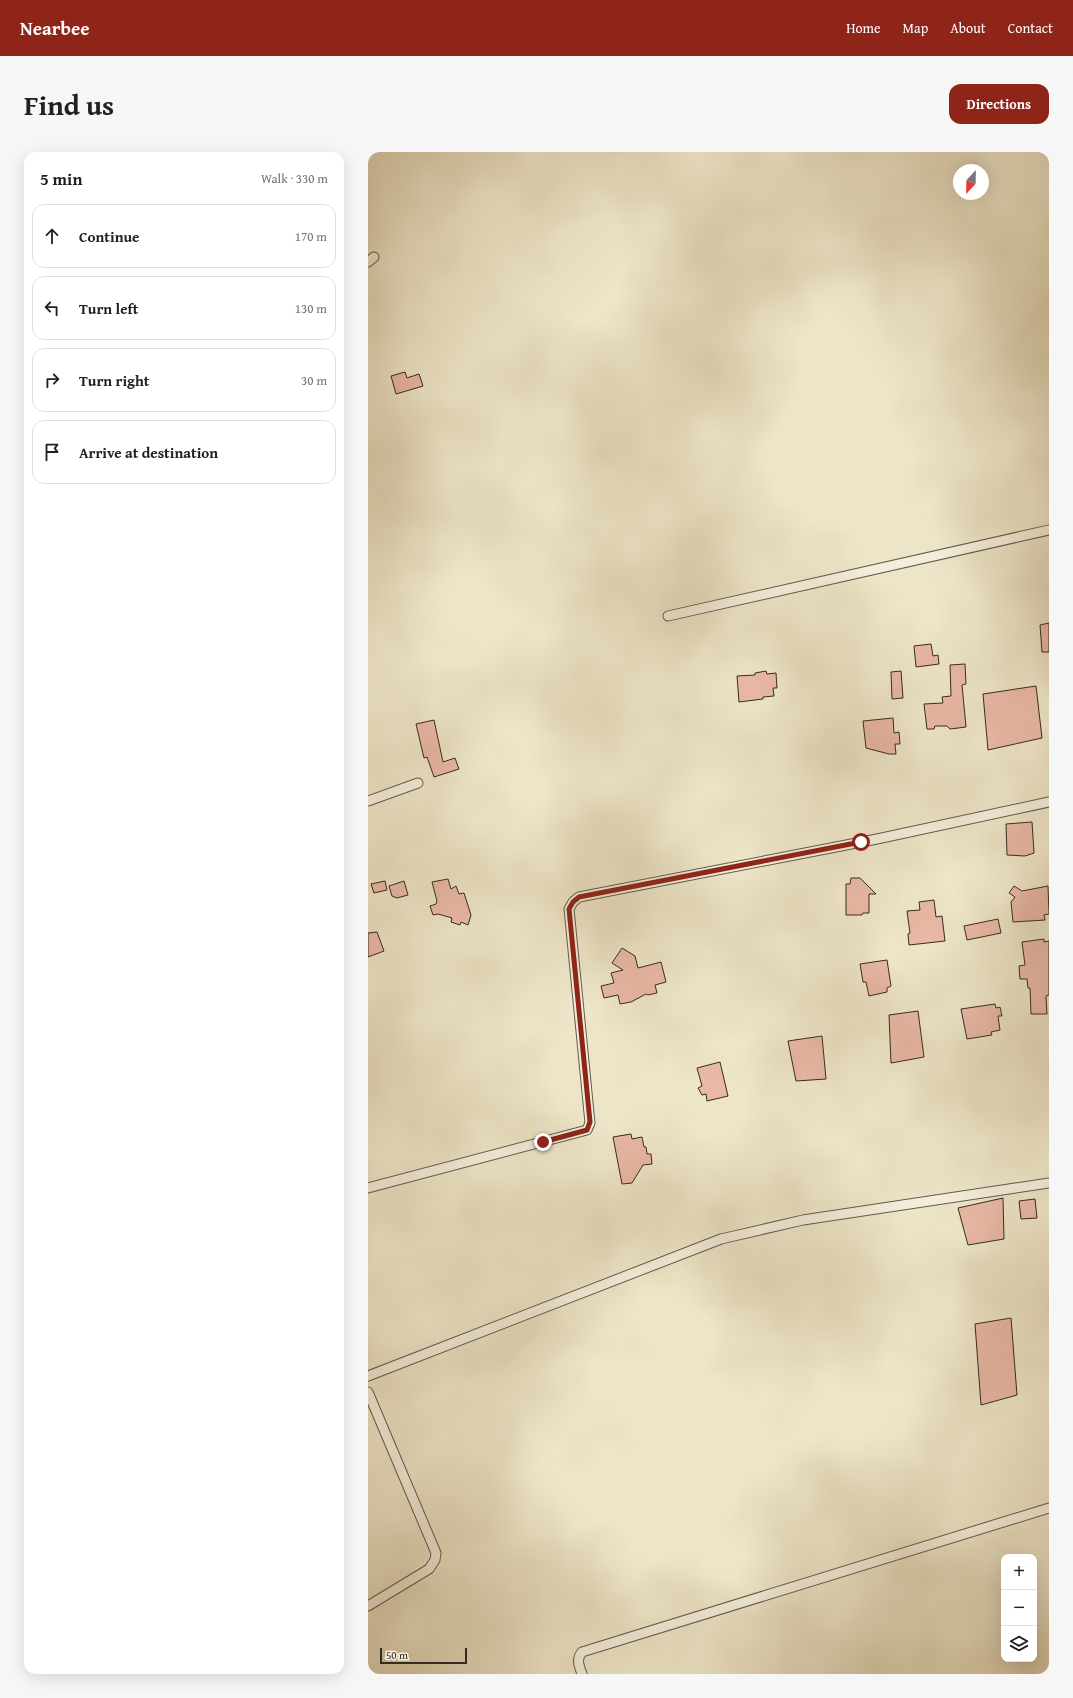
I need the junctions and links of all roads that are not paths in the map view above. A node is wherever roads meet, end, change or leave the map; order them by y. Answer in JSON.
{"nodes":[{"id":1,"x":1049,"y":530,"type":"edge"},
{"id":2,"x":668,"y":616,"type":"dead end"},
{"id":3,"x":418,"y":783,"type":"dead end"},
{"id":4,"x":368,"y":801,"type":"edge"},
{"id":5,"x":1049,"y":802,"type":"edge"},
{"id":6,"x":1049,"y":1184,"type":"edge"},
{"id":7,"x":368,"y":1188,"type":"edge"},
{"id":8,"x":368,"y":1376,"type":"edge"},
{"id":9,"x":368,"y":1392,"type":"edge"},
{"id":10,"x":1049,"y":1508,"type":"edge"},
{"id":11,"x":368,"y":1606,"type":"edge"},
{"id":12,"x":582,"y":1674,"type":"edge"}],
"edges":[{"from":1,"to":2,"type":"street"},
{"from":3,"to":4,"type":"street"},
{"from":5,"to":7,"type":"street"},
{"from":6,"to":8,"type":"street"},
{"from":9,"to":11,"type":"street"},
{"from":10,"to":12,"type":"street"}]}
